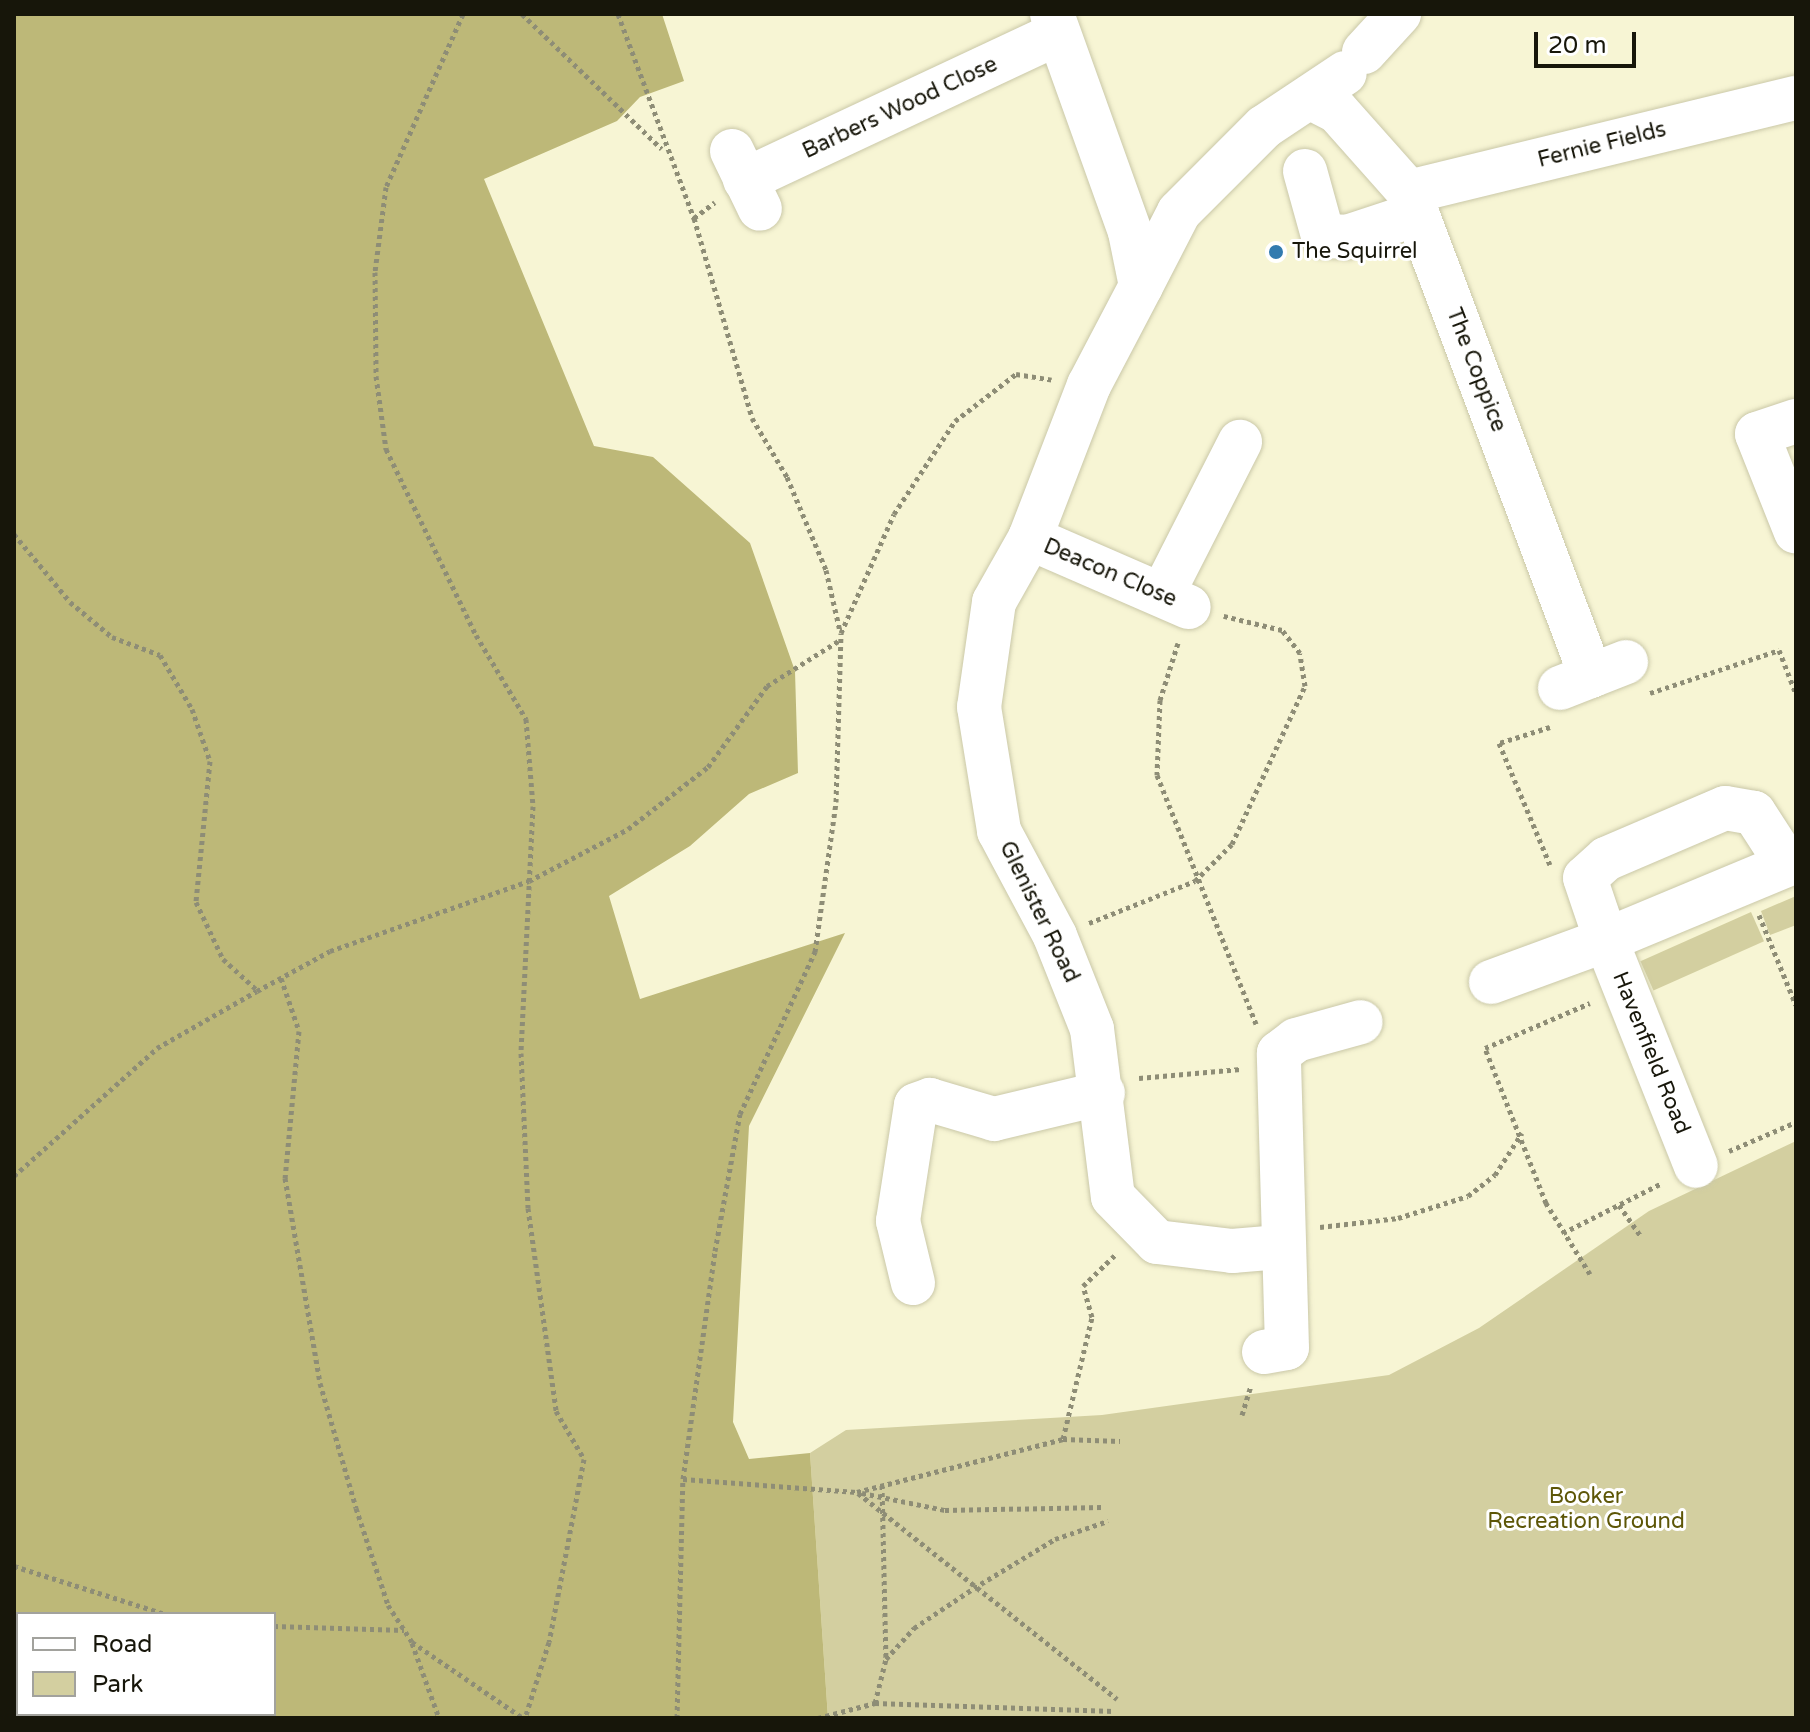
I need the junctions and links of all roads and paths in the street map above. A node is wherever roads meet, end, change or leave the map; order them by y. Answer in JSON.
{"nodes":[{"id":1,"x":463,"y":14,"type":"edge"},
{"id":2,"x":522,"y":14,"type":"edge"},
{"id":3,"x":618,"y":14,"type":"edge"},
{"id":4,"x":1399,"y":14,"type":"edge"},
{"id":5,"x":1053,"y":24,"type":"edge"},
{"id":6,"x":1340,"y":74,"type":"junction"},
{"id":7,"x":1796,"y":98,"type":"edge"},
{"id":8,"x":662,"y":149,"type":"junction"},
{"id":9,"x":1305,"y":171,"type":"dead end"},
{"id":10,"x":746,"y":180,"type":"dead end"},
{"id":11,"x":1413,"y":203,"type":"junction"},
{"id":12,"x":1141,"y":286,"type":"junction"},
{"id":13,"x":1089,"y":385,"type":"junction"},
{"id":14,"x":1796,"y":421,"type":"edge"},
{"id":15,"x":1240,"y":442,"type":"dead end"},
{"id":16,"x":1796,"y":532,"type":"edge"},
{"id":17,"x":14,"y":534,"type":"edge"},
{"id":18,"x":1030,"y":538,"type":"junction"},
{"id":19,"x":1176,"y":601,"type":"junction"},
{"id":20,"x":841,"y":636,"type":"junction"},
{"id":21,"x":1593,"y":690,"type":"junction"},
{"id":22,"x":1796,"y":694,"type":"edge"},
{"id":23,"x":1792,"y":862,"type":"edge"},
{"id":24,"x":1554,"y":875,"type":"dead end"},
{"id":25,"x":529,"y":881,"type":"junction"},
{"id":26,"x":1195,"y":881,"type":"junction"},
{"id":27,"x":1744,"y":881,"type":"junction"},
{"id":28,"x":1055,"y":936,"type":"junction"},
{"id":29,"x":1606,"y":940,"type":"junction"},
{"id":30,"x":281,"y":978,"type":"junction"},
{"id":31,"x":1491,"y":982,"type":"dead end"},
{"id":32,"x":1624,"y":989,"type":"junction"},
{"id":33,"x":257,"y":991,"type":"junction"},
{"id":34,"x":1796,"y":1005,"type":"edge"},
{"id":35,"x":1361,"y":1022,"type":"dead end"},
{"id":36,"x":1278,"y":1059,"type":"junction"},
{"id":37,"x":1101,"y":1085,"type":"junction"},
{"id":38,"x":1522,"y":1133,"type":"junction"},
{"id":39,"x":1696,"y":1166,"type":"dead end"},
{"id":40,"x":14,"y":1176,"type":"edge"},
{"id":41,"x":1619,"y":1205,"type":"dead end"},
{"id":42,"x":1139,"y":1231,"type":"junction"},
{"id":43,"x":1641,"y":1236,"type":"dead end"},
{"id":44,"x":1280,"y":1239,"type":"junction"},
{"id":45,"x":1590,"y":1274,"type":"dead end"},
{"id":46,"x":913,"y":1283,"type":"dead end"},
{"id":47,"x":1264,"y":1352,"type":"dead end"},
{"id":48,"x":1063,"y":1439,"type":"junction"},
{"id":49,"x":1120,"y":1441,"type":"dead end"},
{"id":50,"x":683,"y":1479,"type":"junction"},
{"id":51,"x":882,"y":1485,"type":"junction"},
{"id":52,"x":857,"y":1492,"type":"junction"},
{"id":53,"x":882,"y":1499,"type":"junction"},
{"id":54,"x":1102,"y":1507,"type":"dead end"},
{"id":55,"x":882,"y":1512,"type":"junction"},
{"id":56,"x":1108,"y":1521,"type":"dead end"},
{"id":57,"x":14,"y":1566,"type":"edge"},
{"id":58,"x":974,"y":1588,"type":"junction"},
{"id":59,"x":159,"y":1612,"type":"edge"},
{"id":60,"x":276,"y":1626,"type":"edge"},
{"id":61,"x":404,"y":1630,"type":"junction"},
{"id":62,"x":412,"y":1642,"type":"junction"},
{"id":63,"x":886,"y":1659,"type":"junction"},
{"id":64,"x":1117,"y":1699,"type":"dead end"},
{"id":65,"x":875,"y":1703,"type":"junction"},
{"id":66,"x":1114,"y":1711,"type":"dead end"},
{"id":67,"x":439,"y":1718,"type":"edge"},
{"id":68,"x":524,"y":1718,"type":"edge"},
{"id":69,"x":677,"y":1718,"type":"edge"},
{"id":70,"x":818,"y":1718,"type":"edge"}],
"edges":[{"from":1,"to":25,"type":"path"},
{"from":2,"to":8,"type":"path"},
{"from":3,"to":8,"type":"path"},
{"from":4,"to":6,"type":"street","name":"Glenister Road"},
{"from":5,"to":10,"type":"street","name":"Barbers Wood Close"},
{"from":5,"to":12,"type":"street"},
{"from":6,"to":11,"type":"street","name":"The Coppice"},
{"from":6,"to":12,"type":"street","name":"Glenister Road"},
{"from":7,"to":11,"type":"street","name":"Fernie Fields"},
{"from":8,"to":20,"type":"path"},
{"from":9,"to":11,"type":"street","name":"Fernie Fields"},
{"from":11,"to":21,"type":"street","name":"The Coppice"},
{"from":12,"to":13,"type":"street","name":"Glenister Road"},
{"from":13,"to":18,"type":"street","name":"Glenister Road"},
{"from":13,"to":20,"type":"path"},
{"from":14,"to":16,"type":"street"},
{"from":15,"to":19,"type":"street"},
{"from":17,"to":33,"type":"path"},
{"from":18,"to":19,"type":"street","name":"Deacon Close"},
{"from":18,"to":28,"type":"street","name":"Glenister Road"},
{"from":19,"to":26,"type":"path"},
{"from":19,"to":26,"type":"path"},
{"from":20,"to":25,"type":"path"},
{"from":20,"to":50,"type":"path"},
{"from":21,"to":22,"type":"path"},
{"from":21,"to":24,"type":"path"},
{"from":23,"to":27,"type":"street","name":"Havenfield Road"},
{"from":23,"to":29,"type":"street","name":"Havenfield Road"},
{"from":25,"to":30,"type":"path"},
{"from":25,"to":68,"type":"path"},
{"from":26,"to":28,"type":"path"},
{"from":26,"to":36,"type":"path"},
{"from":27,"to":29,"type":"street","name":"Havenfield Road"},
{"from":27,"to":34,"type":"path"},
{"from":28,"to":37,"type":"street","name":"Glenister Road"},
{"from":29,"to":31,"type":"street"},
{"from":29,"to":32,"type":"street","name":"Havenfield Road"},
{"from":30,"to":33,"type":"path"},
{"from":30,"to":61,"type":"path"},
{"from":32,"to":38,"type":"path"},
{"from":32,"to":39,"type":"street","name":"Havenfield Road"},
{"from":33,"to":40,"type":"path"},
{"from":35,"to":36,"type":"street"},
{"from":36,"to":37,"type":"path"},
{"from":36,"to":44,"type":"street"},
{"from":37,"to":42,"type":"street","name":"Glenister Road"},
{"from":37,"to":46,"type":"street"},
{"from":38,"to":44,"type":"path"},
{"from":38,"to":45,"type":"path"},
{"from":41,"to":43,"type":"path"},
{"from":42,"to":44,"type":"street"},
{"from":42,"to":48,"type":"path"},
{"from":44,"to":47,"type":"street"},
{"from":48,"to":49,"type":"path"},
{"from":48,"to":51,"type":"path"},
{"from":50,"to":52,"type":"path"},
{"from":50,"to":69,"type":"path"},
{"from":51,"to":52,"type":"path"},
{"from":51,"to":53,"type":"path"},
{"from":52,"to":53,"type":"path"},
{"from":52,"to":55,"type":"path"},
{"from":53,"to":54,"type":"path"},
{"from":53,"to":55,"type":"path"},
{"from":55,"to":58,"type":"path"},
{"from":55,"to":63,"type":"path"},
{"from":56,"to":58,"type":"path"},
{"from":57,"to":59,"type":"path"},
{"from":58,"to":63,"type":"path"},
{"from":58,"to":64,"type":"path"},
{"from":60,"to":61,"type":"path"},
{"from":61,"to":62,"type":"path"},
{"from":62,"to":67,"type":"path"},
{"from":62,"to":68,"type":"path"},
{"from":63,"to":65,"type":"path"},
{"from":65,"to":66,"type":"path"},
{"from":65,"to":70,"type":"path"}]}
